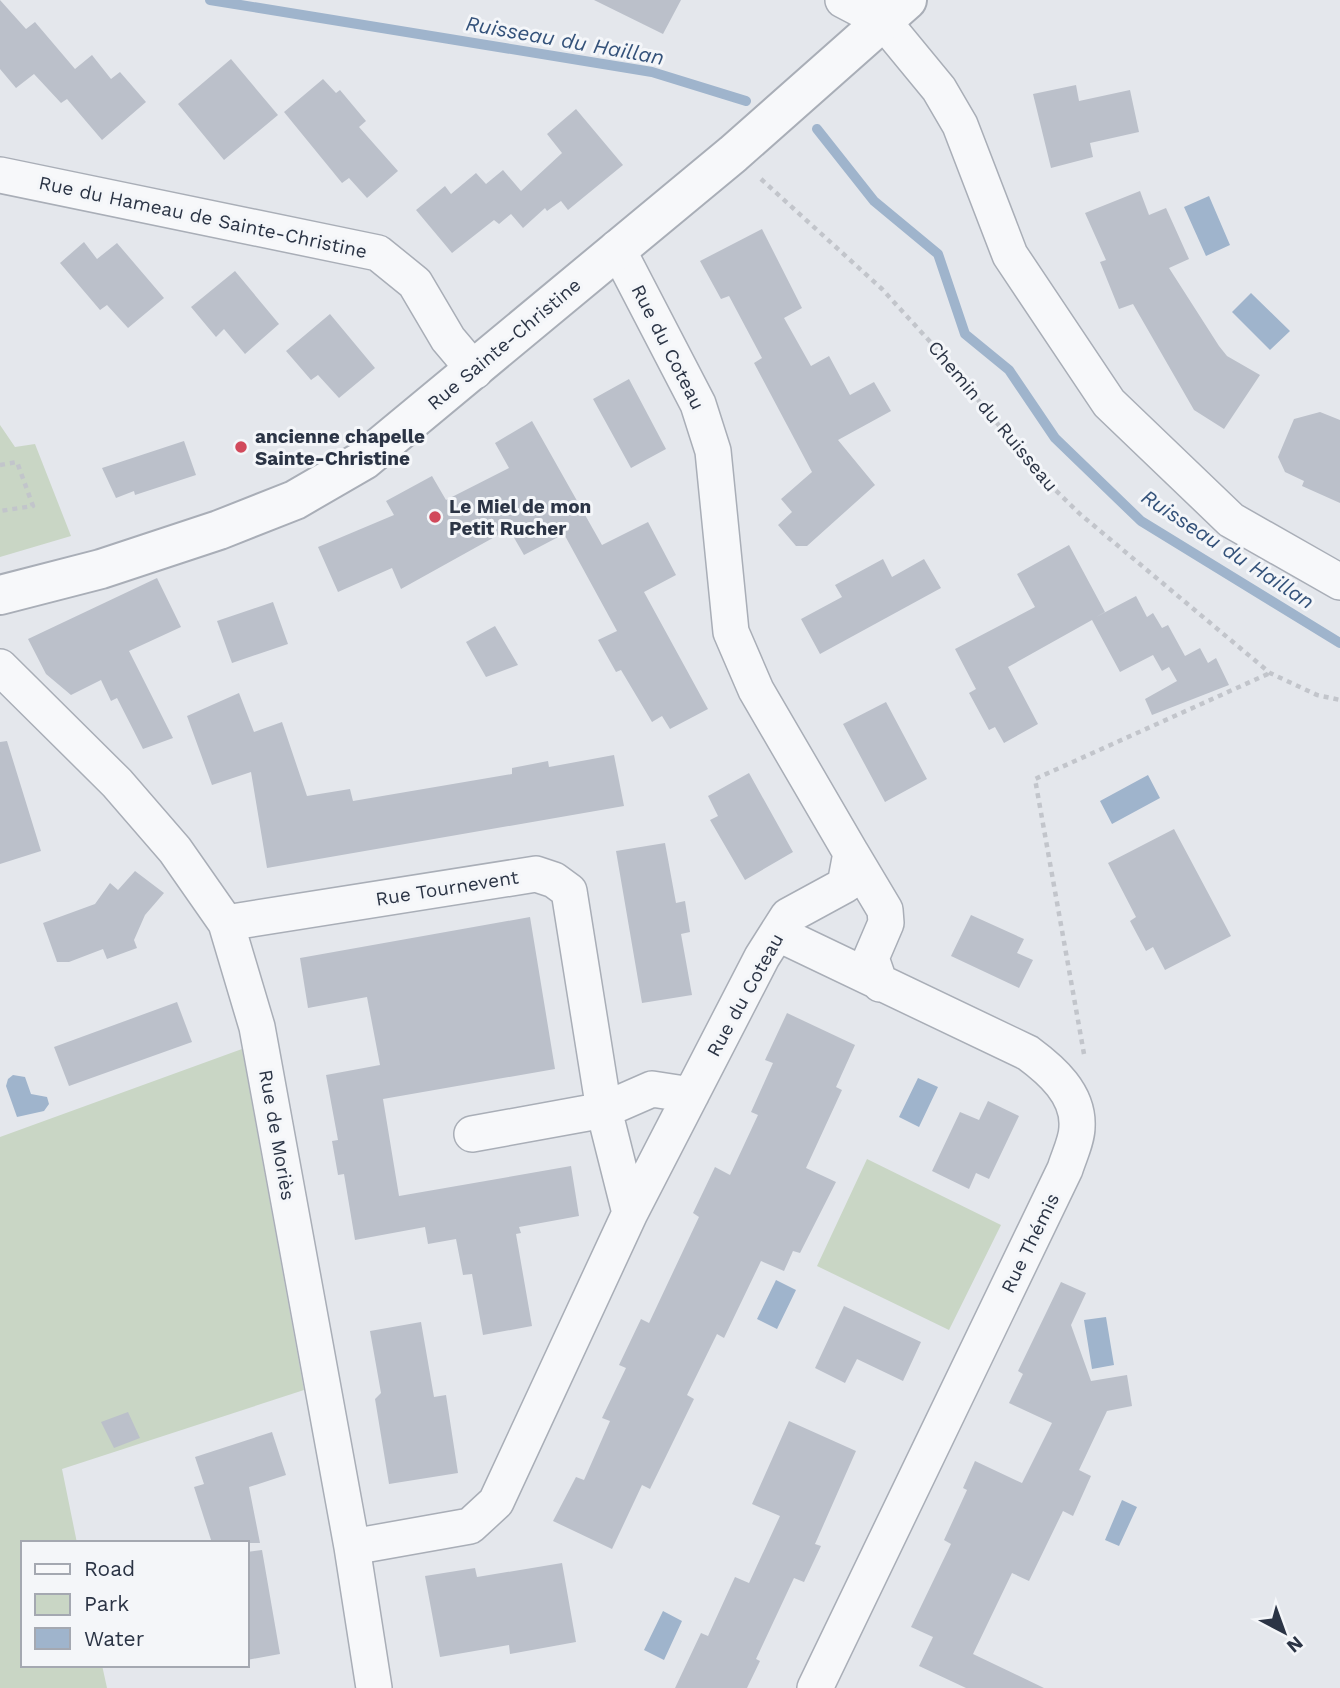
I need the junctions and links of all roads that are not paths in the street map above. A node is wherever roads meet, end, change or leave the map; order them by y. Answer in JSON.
{"nodes":[{"id":1,"x":843,"y":0,"type":"edge"},
{"id":2,"x":895,"y":10,"type":"edge"},
{"id":3,"x":0,"y":175,"type":"edge"},
{"id":4,"x":617,"y":248,"type":"junction"},
{"id":5,"x":475,"y":371,"type":"junction"},
{"id":6,"x":1340,"y":582,"type":"edge"},
{"id":7,"x":0,"y":595,"type":"edge"},
{"id":8,"x":0,"y":667,"type":"edge"},
{"id":9,"x":851,"y":853,"type":"junction"},
{"id":10,"x":226,"y":923,"type":"junction"},
{"id":11,"x":779,"y":933,"type":"junction"},
{"id":12,"x":880,"y":984,"type":"junction"},
{"id":13,"x":691,"y":1095,"type":"junction"},
{"id":14,"x":604,"y":1110,"type":"junction"},
{"id":15,"x":472,"y":1134,"type":"dead end"},
{"id":16,"x":630,"y":1213,"type":"junction"},
{"id":17,"x":352,"y":1547,"type":"junction"},
{"id":18,"x":374,"y":1688,"type":"edge"},
{"id":19,"x":815,"y":1688,"type":"edge"}],
"edges":[{"from":1,"to":2,"type":"street"},
{"from":2,"to":4,"type":"street","name":"Rue Sainte-Christine"},
{"from":2,"to":6,"type":"street"},
{"from":3,"to":5,"type":"street","name":"Rue du Hameau de Sainte-Christine"},
{"from":4,"to":5,"type":"street","name":"Rue Sainte-Christine"},
{"from":4,"to":9,"type":"street","name":"Rue du Coteau"},
{"from":5,"to":7,"type":"street","name":"Rue Sainte-Christine"},
{"from":8,"to":10,"type":"street","name":"Rue de Moriès"},
{"from":9,"to":11,"type":"street","name":"Rue du Coteau"},
{"from":9,"to":12,"type":"street"},
{"from":10,"to":14,"type":"street","name":"Rue Tournevent"},
{"from":10,"to":17,"type":"street","name":"Rue de Moriès"},
{"from":11,"to":12,"type":"street","name":"Rue Thémis"},
{"from":11,"to":13,"type":"street","name":"Rue du Coteau"},
{"from":12,"to":19,"type":"street","name":"Rue Thémis"},
{"from":13,"to":14,"type":"street"},
{"from":13,"to":16,"type":"street","name":"Rue du Coteau"},
{"from":14,"to":15,"type":"street"},
{"from":14,"to":16,"type":"street","name":"Rue Tournevent"},
{"from":16,"to":17,"type":"street","name":"Rue du Coteau"},
{"from":17,"to":18,"type":"street","name":"Rue de Moriès"}]}
